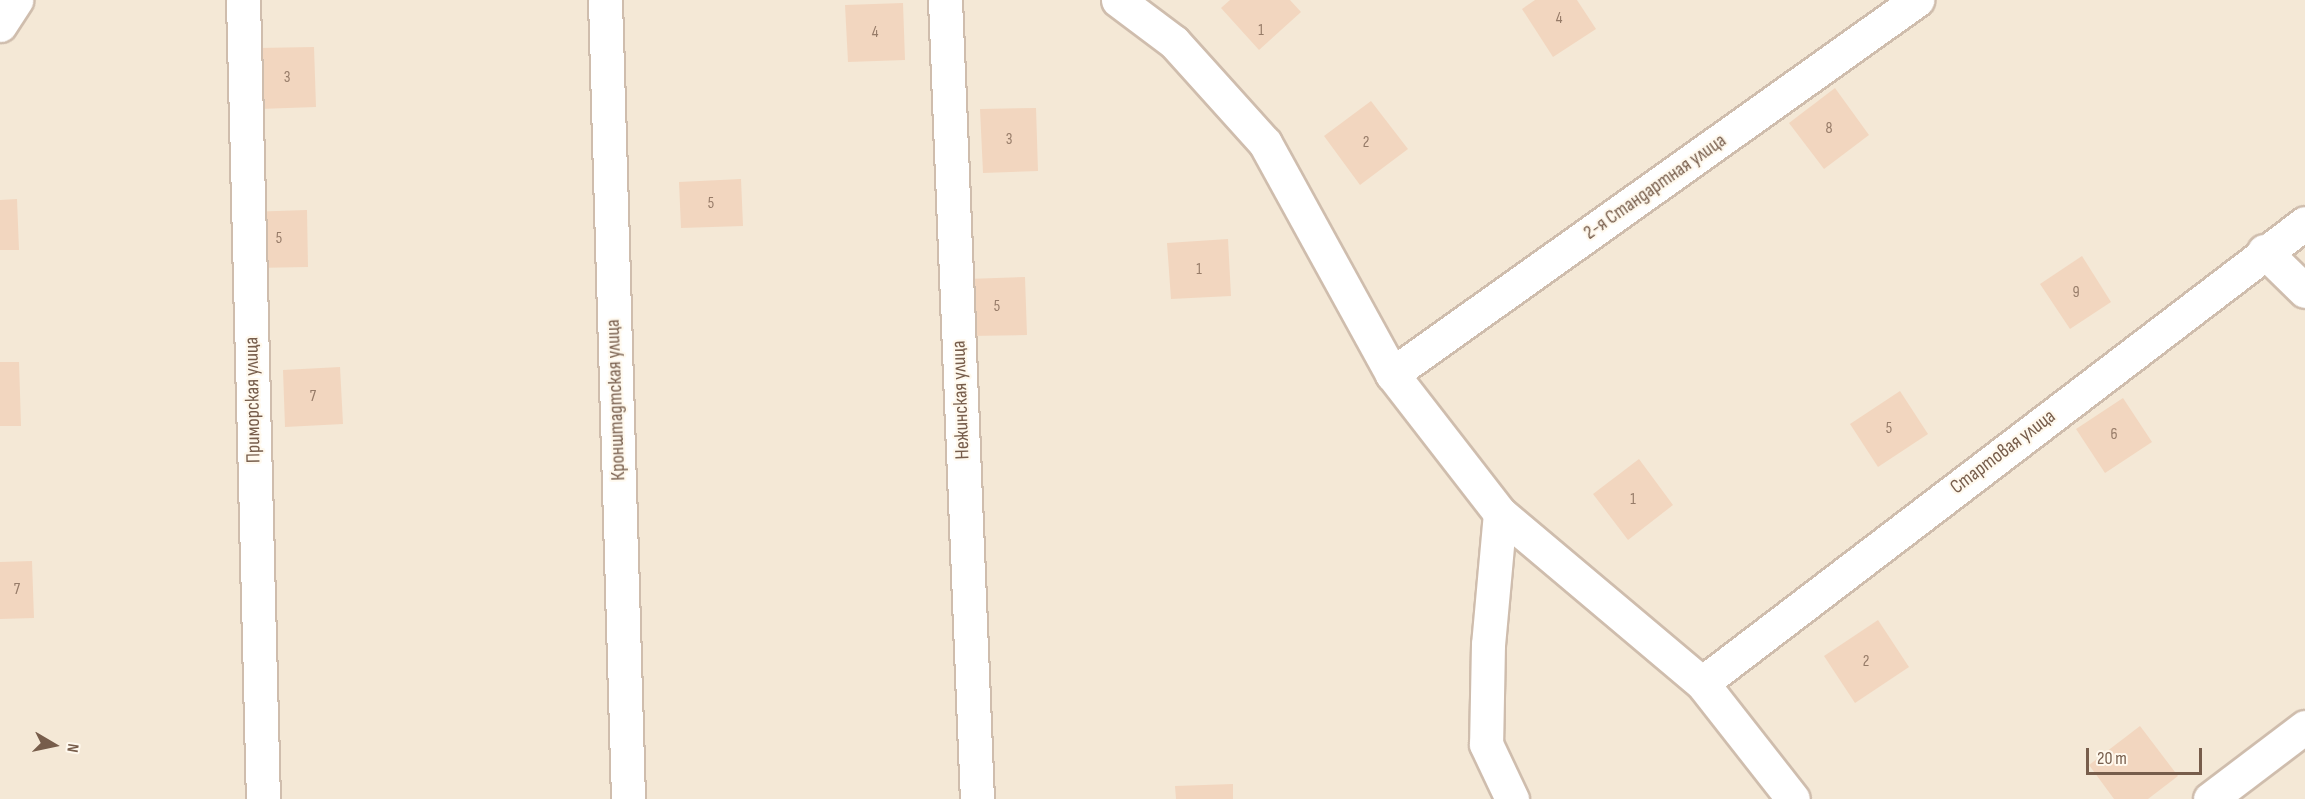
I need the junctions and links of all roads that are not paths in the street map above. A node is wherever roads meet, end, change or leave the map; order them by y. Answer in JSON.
{"nodes":[{"id":1,"x":16,"y":0,"type":"edge"},
{"id":2,"x":243,"y":0,"type":"edge"},
{"id":3,"x":605,"y":0,"type":"edge"},
{"id":4,"x":945,"y":0,"type":"edge"},
{"id":5,"x":1118,"y":0,"type":"edge"},
{"id":6,"x":1917,"y":0,"type":"edge"},
{"id":7,"x":0,"y":25,"type":"edge"},
{"id":8,"x":2305,"y":223,"type":"edge"},
{"id":9,"x":2265,"y":251,"type":"junction"},
{"id":10,"x":2305,"y":291,"type":"edge"},
{"id":11,"x":1392,"y":374,"type":"junction"},
{"id":12,"x":1500,"y":513,"type":"junction"},
{"id":13,"x":1702,"y":683,"type":"junction"},
{"id":14,"x":2305,"y":727,"type":"edge"},
{"id":15,"x":263,"y":799,"type":"edge"},
{"id":16,"x":628,"y":799,"type":"edge"},
{"id":17,"x":976,"y":799,"type":"edge"},
{"id":18,"x":1512,"y":799,"type":"edge"},
{"id":19,"x":1793,"y":799,"type":"edge"},
{"id":20,"x":2210,"y":799,"type":"edge"}],
"edges":[{"from":1,"to":7,"type":"street"},
{"from":2,"to":15,"type":"street","name":"Приморская улица"},
{"from":3,"to":16,"type":"street","name":"Кронштадтская улица"},
{"from":4,"to":17,"type":"street","name":"Нежинская улица"},
{"from":5,"to":11,"type":"street"},
{"from":6,"to":11,"type":"street","name":"2-я Стандартная улица"},
{"from":8,"to":9,"type":"street","name":"Стартовая улица"},
{"from":9,"to":10,"type":"street"},
{"from":9,"to":13,"type":"street","name":"Стартовая улица"},
{"from":11,"to":12,"type":"street"},
{"from":12,"to":13,"type":"street"},
{"from":12,"to":18,"type":"street"},
{"from":13,"to":19,"type":"street"},
{"from":14,"to":20,"type":"street"}]}
